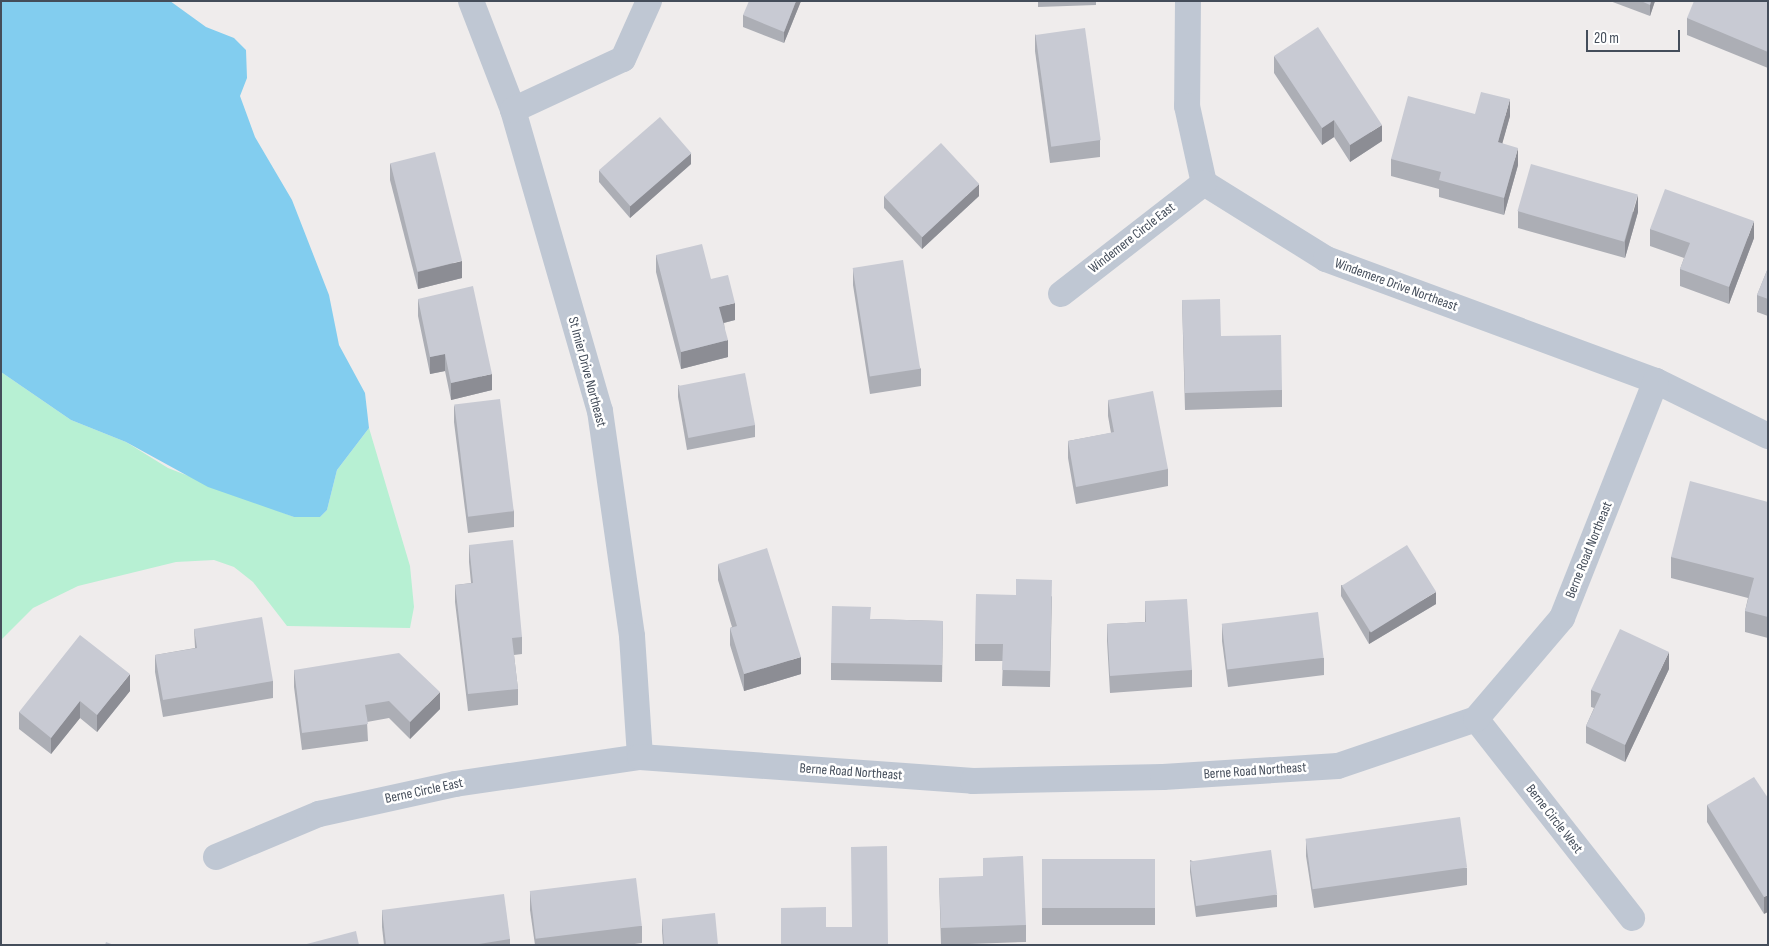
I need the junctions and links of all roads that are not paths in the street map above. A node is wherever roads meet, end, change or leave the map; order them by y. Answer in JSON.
{"nodes":[{"id":1,"x":470,"y":1,"type":"edge"},
{"id":2,"x":649,"y":1,"type":"edge"},
{"id":3,"x":1188,"y":1,"type":"edge"},
{"id":4,"x":513,"y":110,"type":"junction"},
{"id":5,"x":1204,"y":183,"type":"junction"},
{"id":6,"x":1061,"y":294,"type":"dead end"},
{"id":7,"x":1656,"y":382,"type":"junction"},
{"id":8,"x":1768,"y":436,"type":"edge"},
{"id":9,"x":1476,"y":720,"type":"junction"},
{"id":10,"x":640,"y":757,"type":"junction"},
{"id":11,"x":216,"y":857,"type":"dead end"},
{"id":12,"x":1632,"y":918,"type":"dead end"}],
"edges":[{"from":1,"to":4,"type":"street","name":"St Imier Drive Northeast"},
{"from":2,"to":4,"type":"street"},
{"from":3,"to":5,"type":"street"},
{"from":4,"to":10,"type":"street","name":"St Imier Drive Northeast"},
{"from":5,"to":6,"type":"street","name":"Windemere Circle East"},
{"from":5,"to":7,"type":"street","name":"Windemere Drive Northeast"},
{"from":7,"to":8,"type":"street","name":"Windemere Drive Northeast"},
{"from":7,"to":9,"type":"street","name":"Berne Road Northeast"},
{"from":9,"to":10,"type":"street","name":"Berne Road Northeast"},
{"from":9,"to":12,"type":"street","name":"Berne Circle West"},
{"from":10,"to":11,"type":"street","name":"Berne Circle East"}]}
